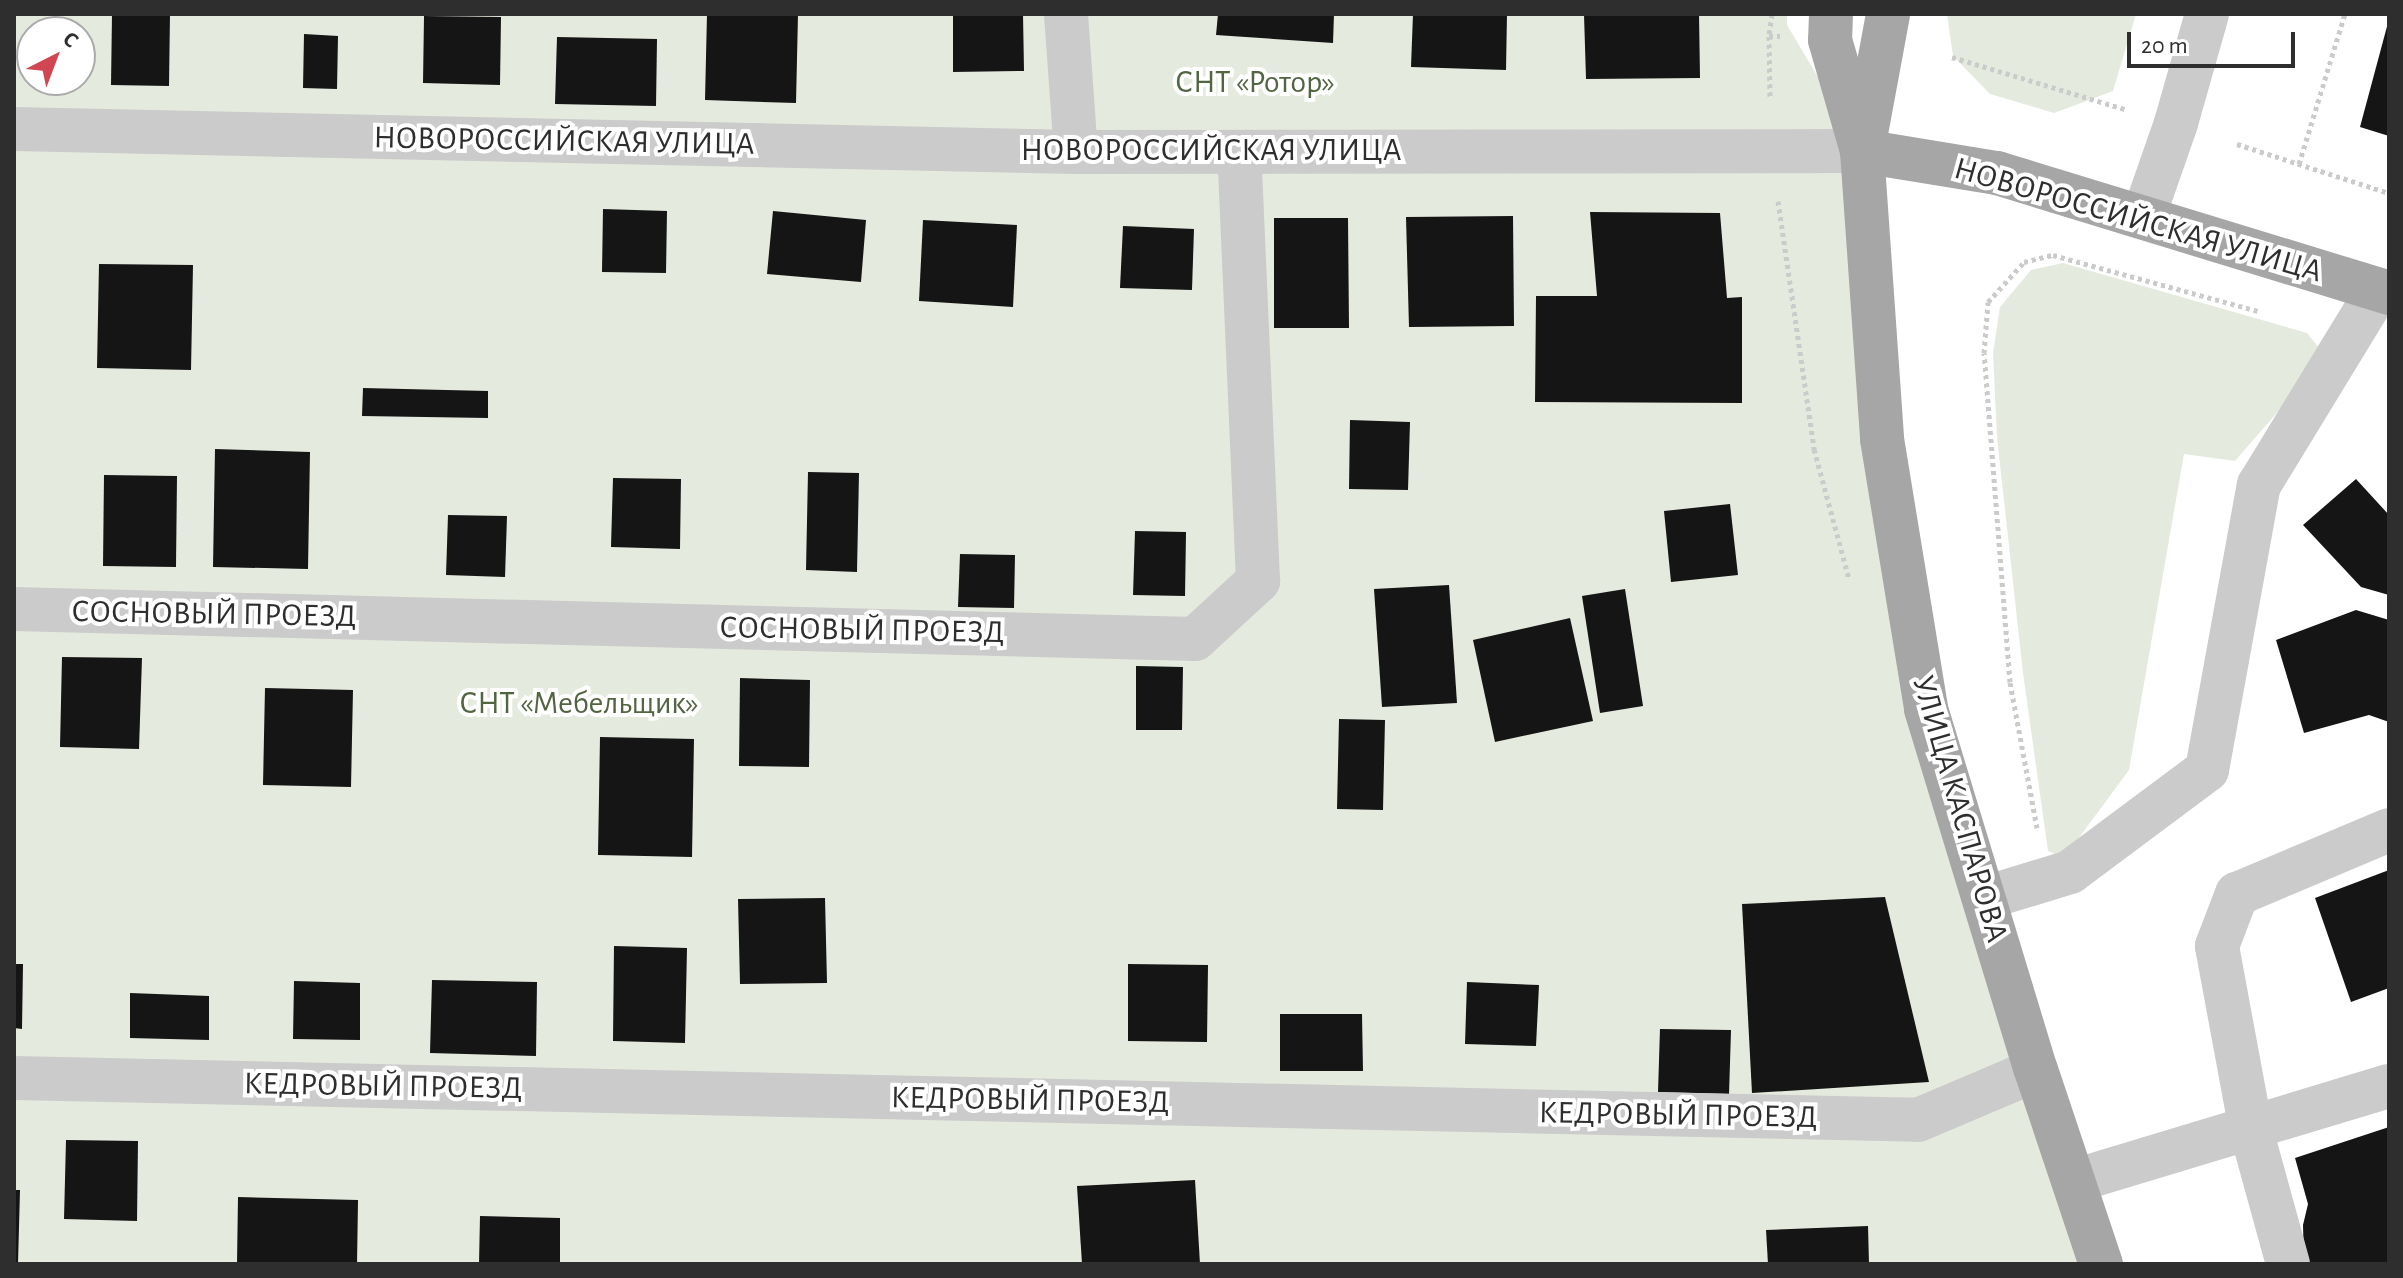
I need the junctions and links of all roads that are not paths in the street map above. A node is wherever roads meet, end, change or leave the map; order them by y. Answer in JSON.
{"nodes":[{"id":1,"x":1066,"y":14,"type":"edge"},
{"id":2,"x":1831,"y":14,"type":"edge"},
{"id":3,"x":1888,"y":14,"type":"edge"},
{"id":4,"x":2207,"y":14,"type":"edge"},
{"id":5,"x":14,"y":129,"type":"edge"},
{"id":6,"x":1862,"y":151,"type":"junction"},
{"id":7,"x":1076,"y":152,"type":"junction"},
{"id":8,"x":1239,"y":152,"type":"junction"},
{"id":9,"x":2144,"y":215,"type":"junction"},
{"id":10,"x":2384,"y":292,"type":"edge"},
{"id":11,"x":14,"y":609,"type":"edge"},
{"id":12,"x":2389,"y":830,"type":"edge"},
{"id":13,"x":1985,"y":898,"type":"junction"},
{"id":14,"x":2036,"y":1070,"type":"junction"},
{"id":15,"x":14,"y":1078,"type":"edge"},
{"id":16,"x":2389,"y":1086,"type":"edge"},
{"id":17,"x":2251,"y":1130,"type":"junction"},
{"id":18,"x":2074,"y":1181,"type":"junction"},
{"id":19,"x":2101,"y":1264,"type":"edge"},
{"id":20,"x":2288,"y":1264,"type":"edge"}],
"edges":[{"from":1,"to":7,"type":"street"},
{"from":2,"to":6,"type":"main road","name":"УЛИЦА КАСПАРОВА"},
{"from":3,"to":6,"type":"main road","name":"УЛИЦА КАСПАРОВА"},
{"from":4,"to":9,"type":"street"},
{"from":5,"to":7,"type":"street","name":"НОВОРОССИЙСКАЯ УЛИЦА"},
{"from":6,"to":8,"type":"street","name":"НОВОРОССИЙСКАЯ УЛИЦА"},
{"from":6,"to":9,"type":"main road","name":"НОВОРОССИЙСКАЯ УЛИЦА"},
{"from":6,"to":13,"type":"main road","name":"УЛИЦА КАСПАРОВА"},
{"from":7,"to":8,"type":"street","name":"НОВОРОССИЙСКАЯ УЛИЦА"},
{"from":8,"to":11,"type":"street","name":"СОСНОВЫЙ ПРОЕЗД"},
{"from":9,"to":10,"type":"main road","name":"НОВОРОССИЙСКАЯ УЛИЦА"},
{"from":10,"to":13,"type":"street"},
{"from":12,"to":17,"type":"street"},
{"from":13,"to":14,"type":"main road","name":"УЛИЦА КАСПАРОВА"},
{"from":14,"to":15,"type":"street","name":"КЕДРОВЫЙ ПРОЕЗД"},
{"from":14,"to":18,"type":"main road","name":"УЛИЦА КАСПАРОВА"},
{"from":16,"to":17,"type":"street"},
{"from":17,"to":18,"type":"street"},
{"from":17,"to":20,"type":"street"},
{"from":18,"to":19,"type":"main road","name":"УЛИЦА КАСПАРОВА"}]}
